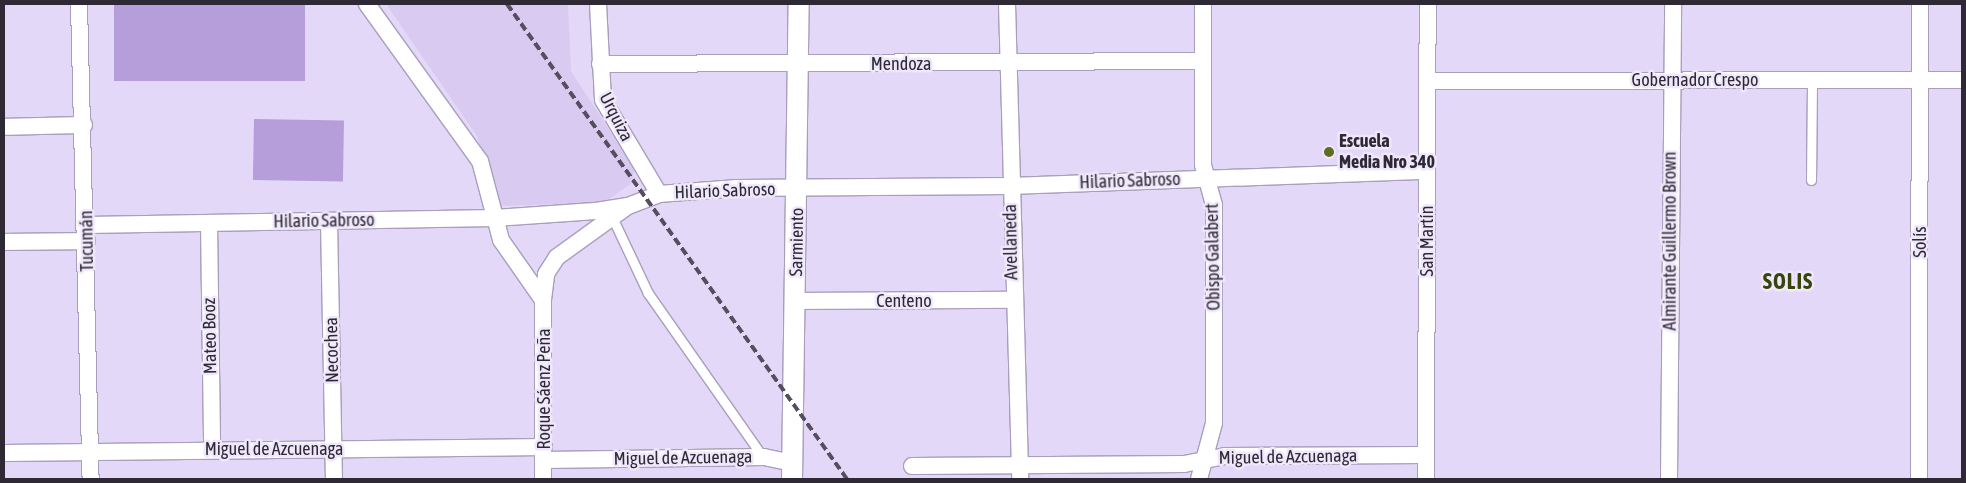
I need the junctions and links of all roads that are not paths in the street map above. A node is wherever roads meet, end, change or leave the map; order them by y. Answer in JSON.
{"nodes":[{"id":1,"x":79,"y":4,"type":"edge"},
{"id":2,"x":367,"y":4,"type":"edge"},
{"id":3,"x":598,"y":4,"type":"edge"},
{"id":4,"x":799,"y":4,"type":"edge"},
{"id":5,"x":1006,"y":4,"type":"edge"},
{"id":6,"x":1203,"y":4,"type":"edge"},
{"id":7,"x":1428,"y":4,"type":"edge"},
{"id":8,"x":1672,"y":4,"type":"edge"},
{"id":9,"x":1920,"y":4,"type":"edge"},
{"id":10,"x":1202,"y":61,"type":"junction"},
{"id":11,"x":1008,"y":63,"type":"junction"},
{"id":12,"x":600,"y":64,"type":"junction"},
{"id":13,"x":800,"y":64,"type":"junction"},
{"id":14,"x":1672,"y":79,"type":"junction"},
{"id":15,"x":1812,"y":80,"type":"junction"},
{"id":16,"x":1920,"y":80,"type":"junction"},
{"id":17,"x":1962,"y":80,"type":"edge"},
{"id":18,"x":1427,"y":81,"type":"junction"},
{"id":19,"x":84,"y":125,"type":"junction"},
{"id":20,"x":4,"y":126,"type":"edge"},
{"id":21,"x":1427,"y":171,"type":"junction"},
{"id":22,"x":1208,"y":178,"type":"junction"},
{"id":23,"x":1811,"y":180,"type":"dead end"},
{"id":24,"x":1010,"y":186,"type":"junction"},
{"id":25,"x":798,"y":188,"type":"junction"},
{"id":26,"x":659,"y":194,"type":"junction"},
{"id":27,"x":628,"y":206,"type":"junction"},
{"id":28,"x":612,"y":217,"type":"junction"},
{"id":29,"x":495,"y":218,"type":"junction"},
{"id":30,"x":329,"y":221,"type":"junction"},
{"id":31,"x":209,"y":223,"type":"junction"},
{"id":32,"x":87,"y":233,"type":"junction"},
{"id":33,"x":4,"y":242,"type":"edge"},
{"id":34,"x":543,"y":300,"type":"junction"},
{"id":35,"x":1012,"y":300,"type":"junction"},
{"id":36,"x":796,"y":302,"type":"junction"},
{"id":37,"x":212,"y":448,"type":"junction"},
{"id":38,"x":335,"y":448,"type":"junction"},
{"id":39,"x":90,"y":450,"type":"junction"},
{"id":40,"x":4,"y":453,"type":"edge"},
{"id":41,"x":544,"y":454,"type":"junction"},
{"id":42,"x":1426,"y":455,"type":"junction"},
{"id":43,"x":764,"y":457,"type":"junction"},
{"id":44,"x":1205,"y":459,"type":"junction"},
{"id":45,"x":912,"y":466,"type":"dead end"},
{"id":46,"x":792,"y":471,"type":"edge"},
{"id":47,"x":1019,"y":472,"type":"edge"},
{"id":48,"x":1099,"y":472,"type":"edge"},
{"id":49,"x":91,"y":479,"type":"edge"},
{"id":50,"x":334,"y":479,"type":"edge"},
{"id":51,"x":543,"y":479,"type":"edge"},
{"id":52,"x":1199,"y":479,"type":"edge"},
{"id":53,"x":1426,"y":479,"type":"edge"},
{"id":54,"x":1669,"y":479,"type":"edge"},
{"id":55,"x":1919,"y":479,"type":"edge"}],
"edges":[{"from":1,"to":19,"type":"street","name":"Tucumán"},
{"from":2,"to":29,"type":"street"},
{"from":3,"to":12,"type":"street","name":"Urquiza"},
{"from":4,"to":13,"type":"street","name":"Sarmiento"},
{"from":5,"to":11,"type":"street","name":"Avellaneda"},
{"from":6,"to":10,"type":"street","name":"Obispo Galabert"},
{"from":7,"to":18,"type":"street","name":"San Martín"},
{"from":8,"to":14,"type":"street","name":"Almirante Guillermo Brown"},
{"from":9,"to":16,"type":"street","name":"Solís"},
{"from":10,"to":11,"type":"street","name":"Mendoza"},
{"from":10,"to":22,"type":"street","name":"Obispo Galabert"},
{"from":11,"to":13,"type":"street","name":"Mendoza"},
{"from":11,"to":24,"type":"street","name":"Avellaneda"},
{"from":12,"to":13,"type":"street","name":"Mendoza"},
{"from":12,"to":26,"type":"street","name":"Urquiza"},
{"from":13,"to":25,"type":"street","name":"Sarmiento"},
{"from":14,"to":15,"type":"street","name":"Gobernador Crespo"},
{"from":14,"to":18,"type":"street","name":"Gobernador Crespo"},
{"from":14,"to":54,"type":"street","name":"Almirante Guillermo Brown"},
{"from":15,"to":16,"type":"street","name":"Gobernador Crespo"},
{"from":15,"to":23,"type":"lane"},
{"from":16,"to":17,"type":"street","name":"Gobernador Crespo"},
{"from":16,"to":55,"type":"street","name":"Solís"},
{"from":18,"to":21,"type":"street","name":"San Martín"},
{"from":19,"to":20,"type":"street"},
{"from":19,"to":32,"type":"street","name":"Tucumán"},
{"from":21,"to":22,"type":"street","name":"Hilario Sabroso"},
{"from":21,"to":42,"type":"street","name":"San Martín"},
{"from":22,"to":24,"type":"street","name":"Hilario Sabroso"},
{"from":22,"to":44,"type":"street","name":"Obispo Galabert"},
{"from":24,"to":25,"type":"street","name":"Hilario Sabroso"},
{"from":24,"to":35,"type":"street","name":"Avellaneda"},
{"from":25,"to":26,"type":"street","name":"Hilario Sabroso"},
{"from":25,"to":36,"type":"street","name":"Sarmiento"},
{"from":26,"to":27,"type":"street","name":"Hilario Sabroso"},
{"from":27,"to":28,"type":"street","name":"Roque Sáenz Peña"},
{"from":27,"to":29,"type":"street","name":"Hilario Sabroso"},
{"from":28,"to":34,"type":"street","name":"Roque Sáenz Peña"},
{"from":28,"to":43,"type":"lane"},
{"from":29,"to":30,"type":"street","name":"Hilario Sabroso"},
{"from":29,"to":34,"type":"street"},
{"from":30,"to":31,"type":"street","name":"Hilario Sabroso"},
{"from":30,"to":38,"type":"street","name":"Necochea"},
{"from":31,"to":32,"type":"street","name":"Hilario Sabroso"},
{"from":31,"to":37,"type":"street","name":"Mateo Booz"},
{"from":32,"to":33,"type":"street","name":"Hilario Sabroso"},
{"from":32,"to":39,"type":"street","name":"Tucumán"},
{"from":34,"to":41,"type":"street","name":"Roque Sáenz Peña"},
{"from":35,"to":36,"type":"street","name":"Centeno"},
{"from":35,"to":47,"type":"street","name":"Avellaneda"},
{"from":36,"to":46,"type":"street","name":"Sarmiento"},
{"from":37,"to":38,"type":"street","name":"Miguel de Azcuenaga"},
{"from":37,"to":39,"type":"street","name":"Miguel de Azcuenaga"},
{"from":38,"to":41,"type":"street","name":"Miguel de Azcuenaga"},
{"from":38,"to":50,"type":"street","name":"Necochea"},
{"from":39,"to":40,"type":"street","name":"Miguel de Azcuenaga"},
{"from":39,"to":49,"type":"street","name":"Tucumán"},
{"from":41,"to":43,"type":"street","name":"Miguel de Azcuenaga"},
{"from":41,"to":51,"type":"street","name":"Roque Sáenz Peña"},
{"from":42,"to":44,"type":"street","name":"Miguel de Azcuenaga"},
{"from":42,"to":53,"type":"street","name":"San Martín"},
{"from":43,"to":46,"type":"street","name":"Miguel de Azcuenaga"},
{"from":44,"to":48,"type":"street","name":"Miguel de Azcuenaga"},
{"from":44,"to":52,"type":"street","name":"Obispo Galabert"},
{"from":45,"to":47,"type":"street","name":"Miguel de Azcuenaga"},
{"from":47,"to":48,"type":"street","name":"Miguel de Azcuenaga"}]}
